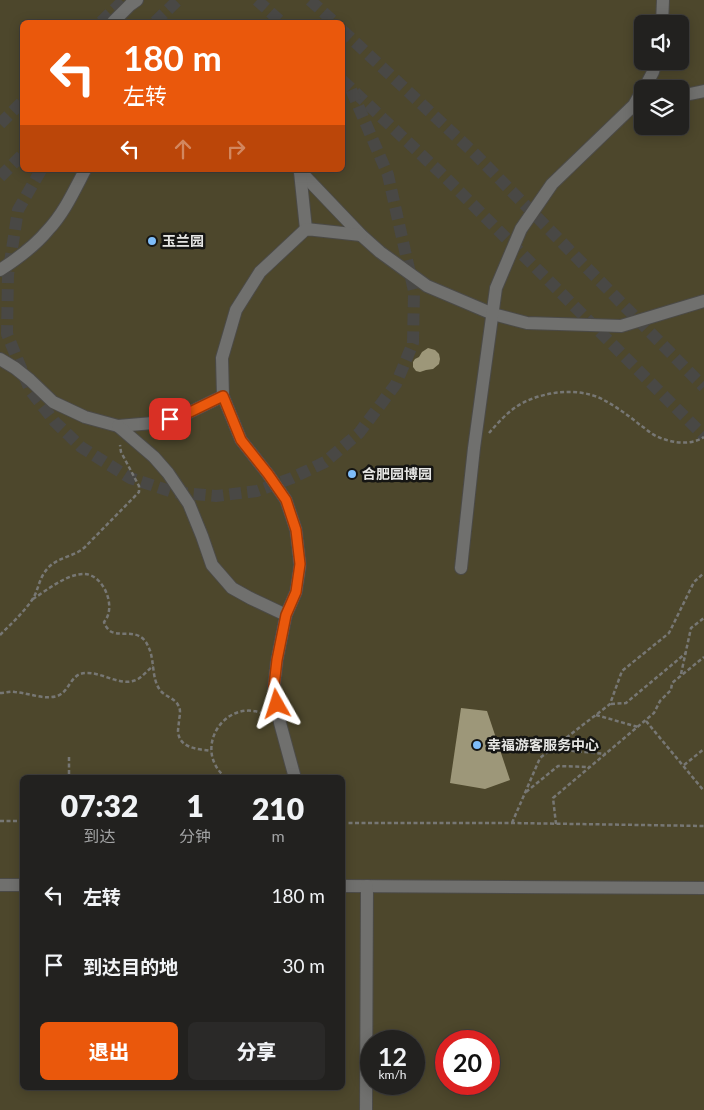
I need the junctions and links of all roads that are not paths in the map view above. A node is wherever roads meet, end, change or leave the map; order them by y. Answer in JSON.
{"nodes":[{"id":1,"x":137,"y":0,"type":"edge"},
{"id":2,"x":663,"y":0,"type":"edge"},
{"id":3,"x":662,"y":15,"type":"edge"},
{"id":4,"x":115,"y":20,"type":"edge"},
{"id":5,"x":704,"y":91,"type":"edge"},
{"id":6,"x":689,"y":94,"type":"edge"},
{"id":7,"x":634,"y":108,"type":"edge"},
{"id":8,"x":84,"y":172,"type":"edge"},
{"id":9,"x":300,"y":172,"type":"edge"},
{"id":10,"x":301,"y":172,"type":"edge"},
{"id":11,"x":306,"y":229,"type":"junction"},
{"id":12,"x":361,"y":235,"type":"junction"},
{"id":13,"x":0,"y":270,"type":"edge"},
{"id":14,"x":704,"y":302,"type":"edge"},
{"id":15,"x":492,"y":314,"type":"junction"},
{"id":16,"x":0,"y":359,"type":"edge"},
{"id":17,"x":223,"y":396,"type":"junction"},
{"id":18,"x":121,"y":429,"type":"junction"},
{"id":19,"x":461,"y":568,"type":"dead end"},
{"id":20,"x":286,"y":615,"type":"junction"},
{"id":21,"x":294,"y":775,"type":"edge"},
{"id":22,"x":0,"y":885,"type":"edge"},
{"id":23,"x":20,"y":885,"type":"edge"},
{"id":24,"x":345,"y":886,"type":"edge"},
{"id":25,"x":368,"y":886,"type":"junction"},
{"id":26,"x":704,"y":888,"type":"edge"},
{"id":27,"x":366,"y":1110,"type":"edge"}],
"edges":[{"from":1,"to":4,"type":"street"},
{"from":2,"to":3,"type":"street"},
{"from":5,"to":6,"type":"street"},
{"from":7,"to":15,"type":"street"},
{"from":8,"to":13,"type":"street"},
{"from":9,"to":11,"type":"street"},
{"from":10,"to":12,"type":"street"},
{"from":11,"to":12,"type":"street"},
{"from":11,"to":17,"type":"street"},
{"from":12,"to":15,"type":"street"},
{"from":14,"to":15,"type":"street"},
{"from":15,"to":19,"type":"street"},
{"from":16,"to":18,"type":"street"},
{"from":17,"to":18,"type":"street"},
{"from":17,"to":20,"type":"street"},
{"from":18,"to":20,"type":"street"},
{"from":20,"to":21,"type":"street"},
{"from":22,"to":23,"type":"street"},
{"from":24,"to":25,"type":"street"},
{"from":25,"to":26,"type":"street"},
{"from":25,"to":27,"type":"street"}]}
